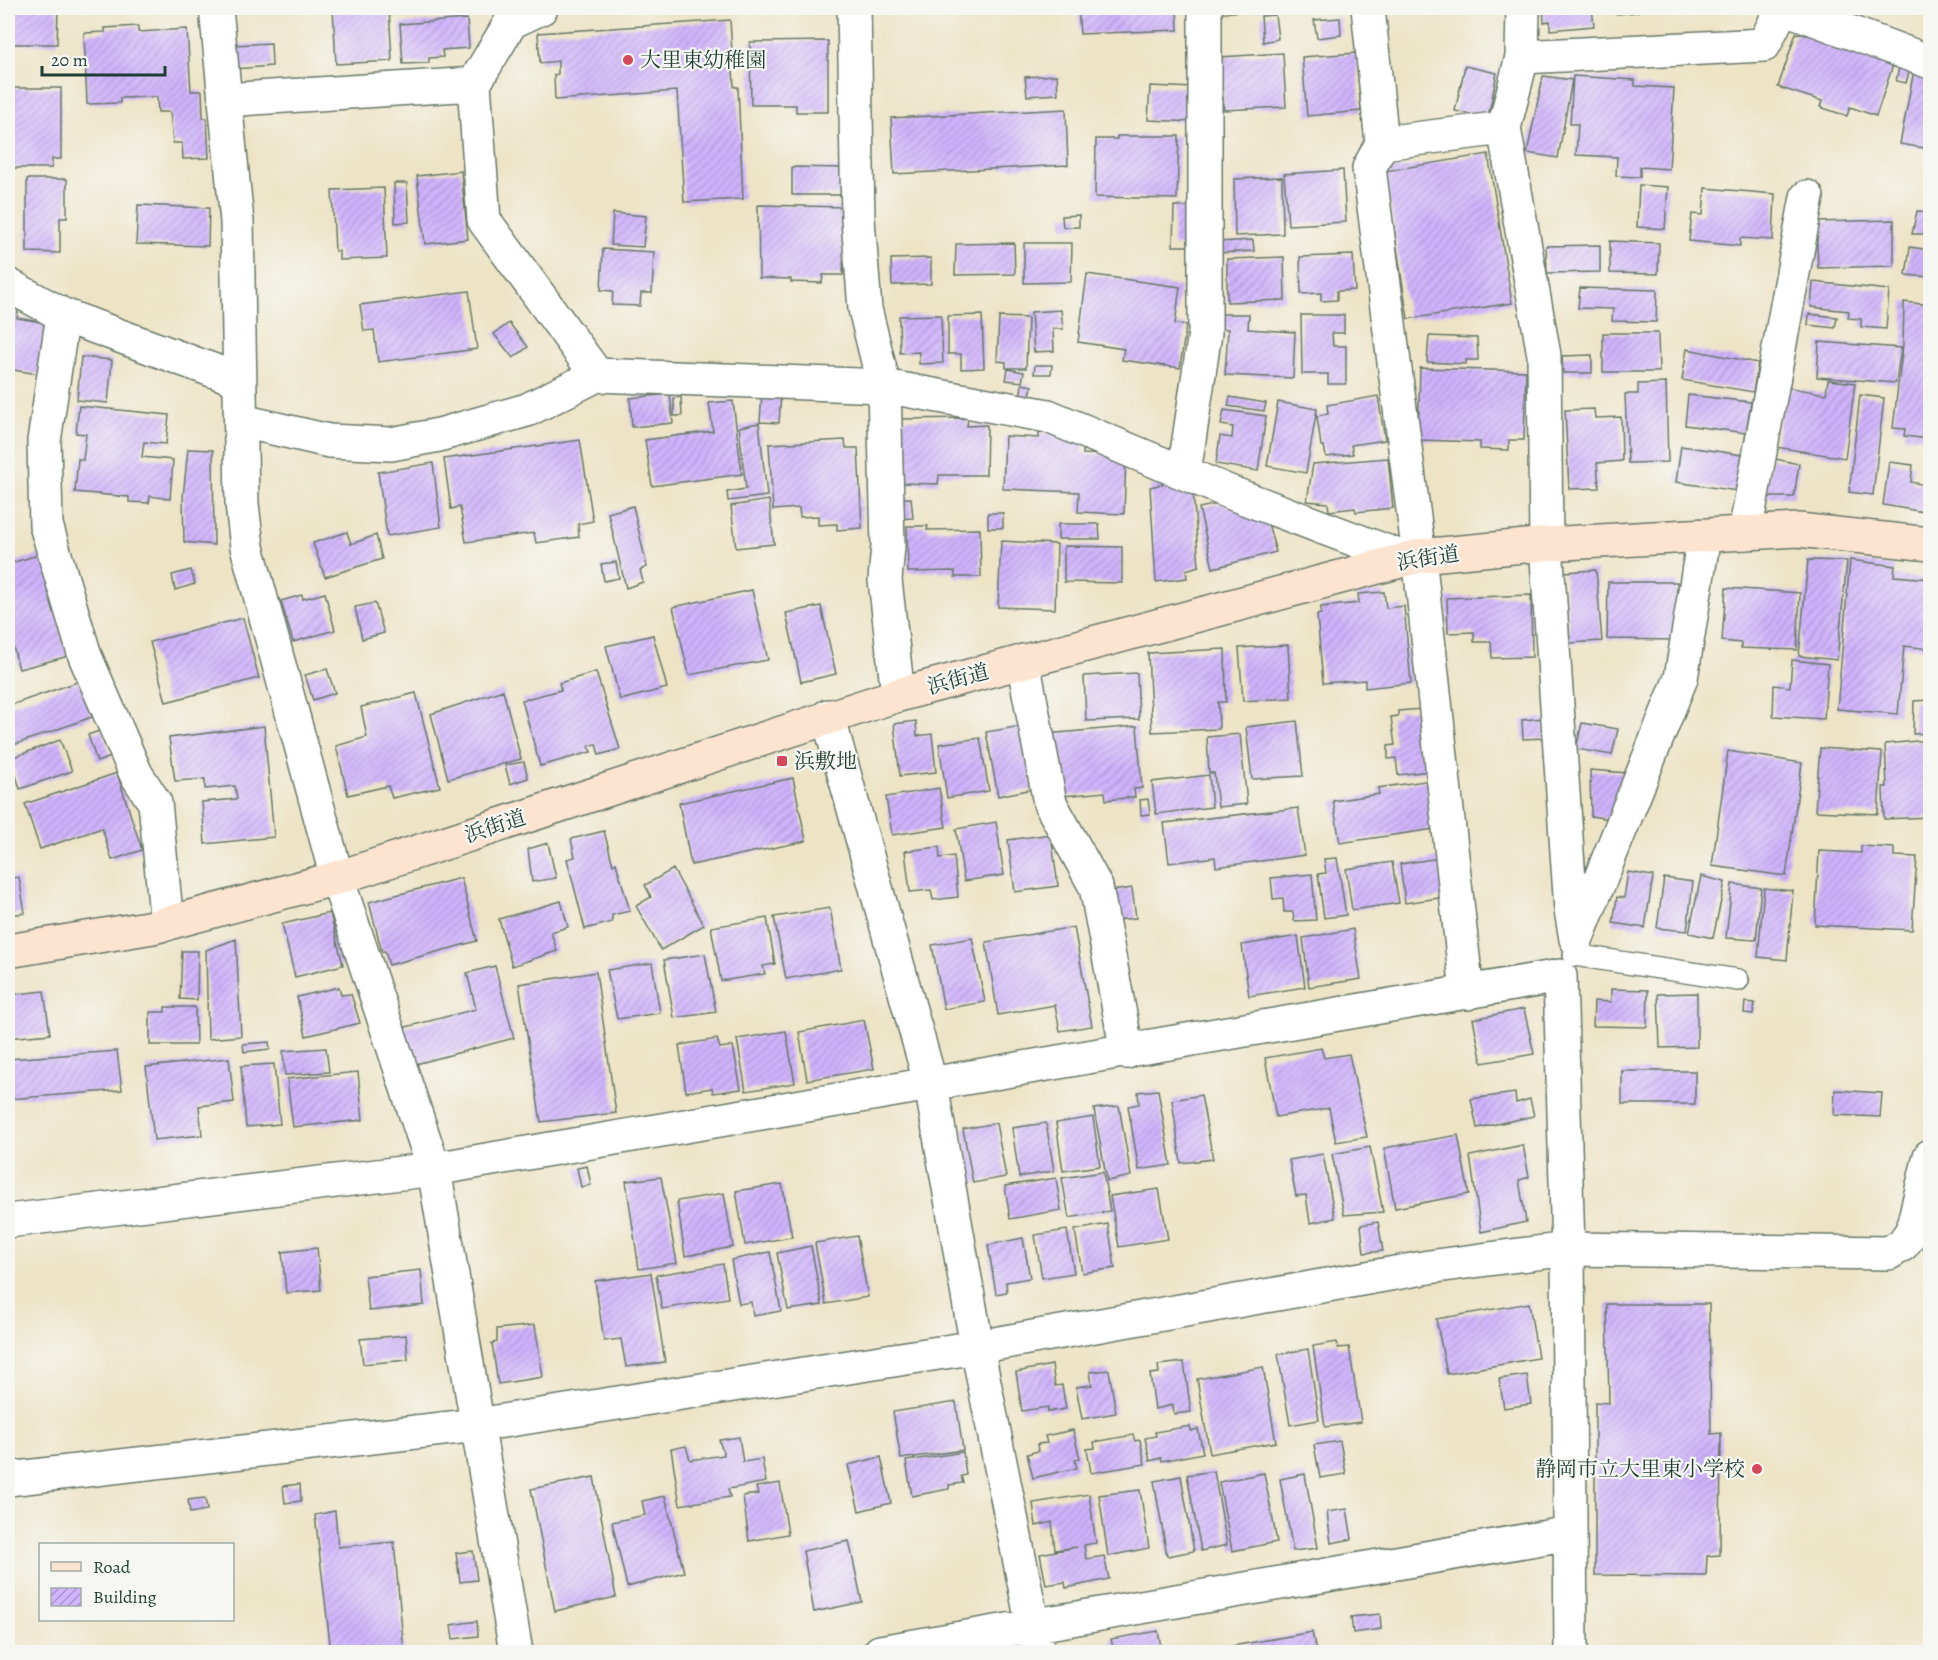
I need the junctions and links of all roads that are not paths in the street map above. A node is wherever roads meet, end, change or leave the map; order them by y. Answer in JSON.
{"nodes":[{"id":1,"x":216,"y":8,"type":"edge"},
{"id":2,"x":541,"y":8,"type":"edge"},
{"id":3,"x":854,"y":8,"type":"edge"},
{"id":4,"x":1205,"y":8,"type":"edge"},
{"id":5,"x":1368,"y":8,"type":"edge"},
{"id":6,"x":1523,"y":8,"type":"edge"},
{"id":7,"x":1784,"y":8,"type":"edge"},
{"id":8,"x":1522,"y":57,"type":"junction"},
{"id":9,"x":1930,"y":62,"type":"edge"},
{"id":10,"x":474,"y":84,"type":"junction"},
{"id":11,"x":225,"y":100,"type":"junction"},
{"id":12,"x":1504,"y":128,"type":"junction"},
{"id":13,"x":1382,"y":143,"type":"junction"},
{"id":14,"x":1808,"y":197,"type":"dead end"},
{"id":15,"x":8,"y":285,"type":"edge"},
{"id":16,"x":63,"y":315,"type":"junction"},
{"id":17,"x":597,"y":375,"type":"junction"},
{"id":18,"x":239,"y":380,"type":"junction"},
{"id":19,"x":884,"y":386,"type":"junction"},
{"id":20,"x":242,"y":422,"type":"junction"},
{"id":21,"x":1184,"y":473,"type":"junction"},
{"id":22,"x":1745,"y":533,"type":"junction"},
{"id":23,"x":1704,"y":536,"type":"junction"},
{"id":24,"x":1546,"y":544,"type":"junction"},
{"id":25,"x":1930,"y":544,"type":"edge"},
{"id":26,"x":1412,"y":558,"type":"junction"},
{"id":27,"x":1023,"y":662,"type":"junction"},
{"id":28,"x":898,"y":695,"type":"junction"},
{"id":29,"x":828,"y":716,"type":"junction"},
{"id":30,"x":337,"y":878,"type":"junction"},
{"id":31,"x":167,"y":924,"type":"junction"},
{"id":32,"x":8,"y":951,"type":"edge"},
{"id":33,"x":1570,"y":957,"type":"junction"},
{"id":34,"x":1738,"y":980,"type":"dead end"},
{"id":35,"x":1467,"y":993,"type":"junction"},
{"id":36,"x":1127,"y":1052,"type":"junction"},
{"id":37,"x":930,"y":1085,"type":"junction"},
{"id":38,"x":1930,"y":1156,"type":"edge"},
{"id":39,"x":434,"y":1169,"type":"junction"},
{"id":40,"x":8,"y":1221,"type":"edge"},
{"id":41,"x":1568,"y":1249,"type":"junction"},
{"id":42,"x":977,"y":1347,"type":"junction"},
{"id":43,"x":477,"y":1425,"type":"junction"},
{"id":44,"x":8,"y":1479,"type":"edge"},
{"id":45,"x":1570,"y":1533,"type":"junction"},
{"id":46,"x":1036,"y":1640,"type":"edge"},
{"id":47,"x":516,"y":1653,"type":"edge"},
{"id":48,"x":880,"y":1653,"type":"edge"},
{"id":49,"x":1571,"y":1653,"type":"edge"}],
"edges":[{"from":1,"to":11,"type":"street"},
{"from":2,"to":10,"type":"street"},
{"from":3,"to":19,"type":"street"},
{"from":4,"to":21,"type":"street"},
{"from":5,"to":13,"type":"street"},
{"from":6,"to":8,"type":"street"},
{"from":7,"to":8,"type":"street"},
{"from":7,"to":9,"type":"street"},
{"from":8,"to":12,"type":"street"},
{"from":10,"to":11,"type":"street"},
{"from":10,"to":17,"type":"street"},
{"from":11,"to":18,"type":"street"},
{"from":12,"to":13,"type":"street"},
{"from":12,"to":24,"type":"street"},
{"from":13,"to":26,"type":"street"},
{"from":14,"to":22,"type":"street"},
{"from":15,"to":16,"type":"street"},
{"from":16,"to":18,"type":"street"},
{"from":16,"to":31,"type":"street"},
{"from":17,"to":19,"type":"street"},
{"from":17,"to":20,"type":"street"},
{"from":18,"to":20,"type":"street"},
{"from":19,"to":21,"type":"street"},
{"from":19,"to":28,"type":"street"},
{"from":20,"to":30,"type":"street"},
{"from":21,"to":26,"type":"street"},
{"from":22,"to":23,"type":"street","name":"浜街道"},
{"from":22,"to":25,"type":"street","name":"浜街道"},
{"from":23,"to":24,"type":"street","name":"浜街道"},
{"from":23,"to":33,"type":"street"},
{"from":24,"to":26,"type":"street","name":"浜街道"},
{"from":24,"to":33,"type":"street"},
{"from":26,"to":27,"type":"street","name":"浜街道"},
{"from":26,"to":35,"type":"street"},
{"from":27,"to":28,"type":"street","name":"浜街道"},
{"from":27,"to":36,"type":"street"},
{"from":28,"to":29,"type":"street","name":"浜街道"},
{"from":29,"to":30,"type":"street","name":"浜街道"},
{"from":29,"to":37,"type":"street"},
{"from":30,"to":31,"type":"street","name":"浜街道"},
{"from":30,"to":39,"type":"street"},
{"from":31,"to":32,"type":"street","name":"浜街道"},
{"from":33,"to":34,"type":"lane"},
{"from":33,"to":35,"type":"street"},
{"from":33,"to":41,"type":"street"},
{"from":35,"to":36,"type":"street"},
{"from":36,"to":37,"type":"street"},
{"from":37,"to":39,"type":"street"},
{"from":37,"to":42,"type":"street"},
{"from":38,"to":41,"type":"street"},
{"from":39,"to":40,"type":"street"},
{"from":39,"to":43,"type":"street"},
{"from":41,"to":42,"type":"street"},
{"from":41,"to":45,"type":"street"},
{"from":42,"to":43,"type":"street"},
{"from":42,"to":46,"type":"street"},
{"from":43,"to":44,"type":"street"},
{"from":43,"to":47,"type":"street"},
{"from":45,"to":46,"type":"street"},
{"from":45,"to":49,"type":"street"},
{"from":46,"to":48,"type":"street"}]}
